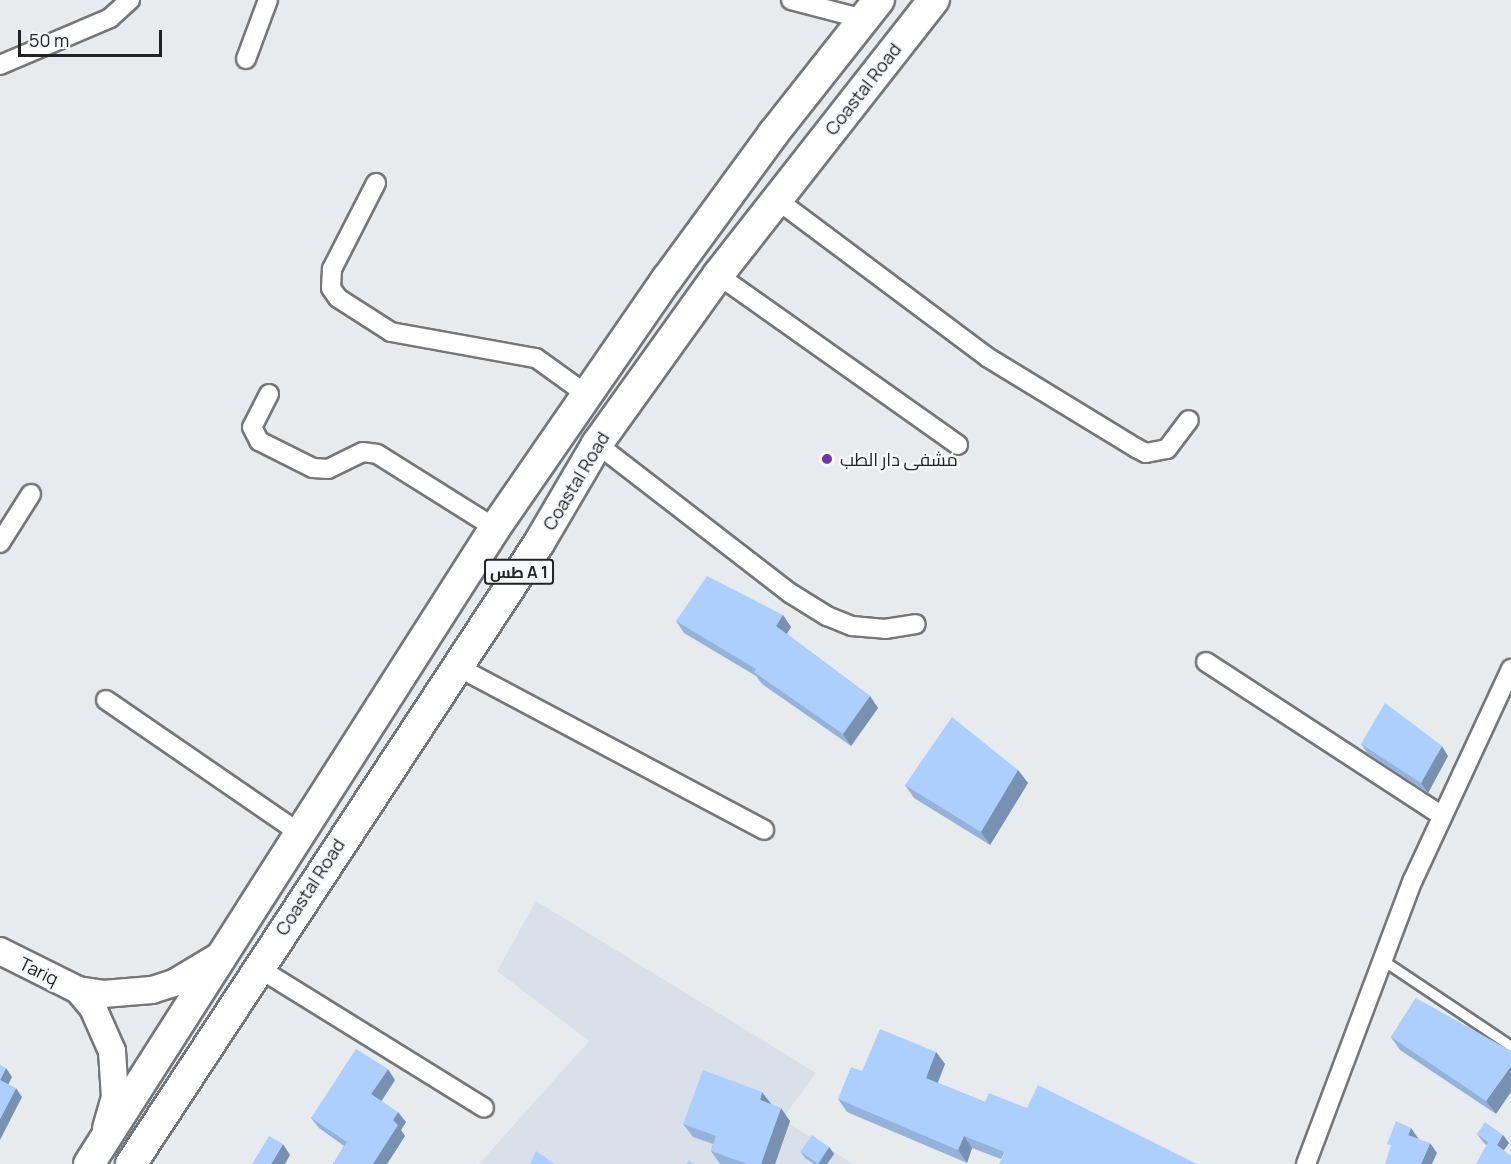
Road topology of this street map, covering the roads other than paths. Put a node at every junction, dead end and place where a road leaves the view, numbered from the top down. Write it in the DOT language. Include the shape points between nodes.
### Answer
graph roads {
  1 [pos="130,0"];
  2 [pos="268,0"];
  3 [pos="791,0"];
  4 [pos="934,0"];
  5 [pos="872,10"];
  6 [pos="246,59"];
  7 [pos="0,65"];
  8 [pos="376,183"];
  9 [pos="776,199"];
  10 [pos="718,276"];
  11 [pos="268,393"];
  12 [pos="586,394"];
  13 [pos="1189,420"];
  14 [pos="597,444"];
  15 [pos="958,446"];
  16 [pos="31,494"];
  17 [pos="495,528"];
  18 [pos="0,543"];
  19 [pos="916,624"];
  20 [pos="1206,662"];
  21 [pos="456,666"];
  22 [pos="1511,669"];
  23 [pos="106,700"];
  24 [pos="1441,815"];
  25 [pos="764,830"];
  26 [pos="301,834"];
  27 [pos="0,951"];
  28 [pos="224,953"];
  29 [pos="1381,959"];
  30 [pos="257,967"];
  31 [pos="78,990"];
  32 [pos="1511,1046"];
  33 [pos="484,1108"];
  34 [pos="95,1154"];
  35 [pos="1312,1162"];
  36 [pos="131,1164"];
  1 -- 7 [label="street" via="110,18"];
  2 -- 6 [label="street"];
  3 -- 5 [label="street"];
  4 -- 9 [label="highway, Coastal Road / طس A 1"];
  5 -- 12 [label="highway, Coastal Road / طس A 1" via="766,144"];
  8 -- 12 [label="street" via="332,269 331,288 338,298 391,332 536,358"];
  9 -- 10 [label="highway, Coastal Road / طس A 1"];
  9 -- 13 [label="street" via="987,357 1136,448 1146,453 1167,449"];
  10 -- 14 [label="highway, Coastal Road / طس A 1"];
  10 -- 15 [label="street"];
  11 -- 17 [label="street" via="252,427 259,441 313,468 328,469 363,452 377,454"];
  12 -- 17 [label="highway, Coastal Road / طس A 1"];
  14 -- 19 [label="street" via="790,593 827,616 852,626 885,629"];
  14 -- 21 [label="highway, Coastal Road / طس A 1" via="539,543"];
  16 -- 18 [label="street"];
  17 -- 26 [label="highway, Coastal Road / طس A 1"];
  20 -- 24 [label="street"];
  21 -- 25 [label="street"];
  21 -- 30 [label="highway, Coastal Road / طس A 1"];
  22 -- 24 [label="street"];
  23 -- 26 [label="street"];
  24 -- 29 [label="street"];
  26 -- 28 [label="highway, Coastal Road / طس A 1"];
  27 -- 31 [label="main road, Tariq"];
  28 -- 31 [label="main road" via="176,982 152,990 119,994"];
  28 -- 34 [label="highway, Coastal Road / طس A 1"];
  29 -- 32 [label="lane"];
  29 -- 35 [label="street"];
  30 -- 33 [label="street"];
  30 -- 36 [label="highway, Coastal Road / طس A 1"];
  31 -- 34 [label="main road" via="93,1008 112,1051 115,1097"];
}
